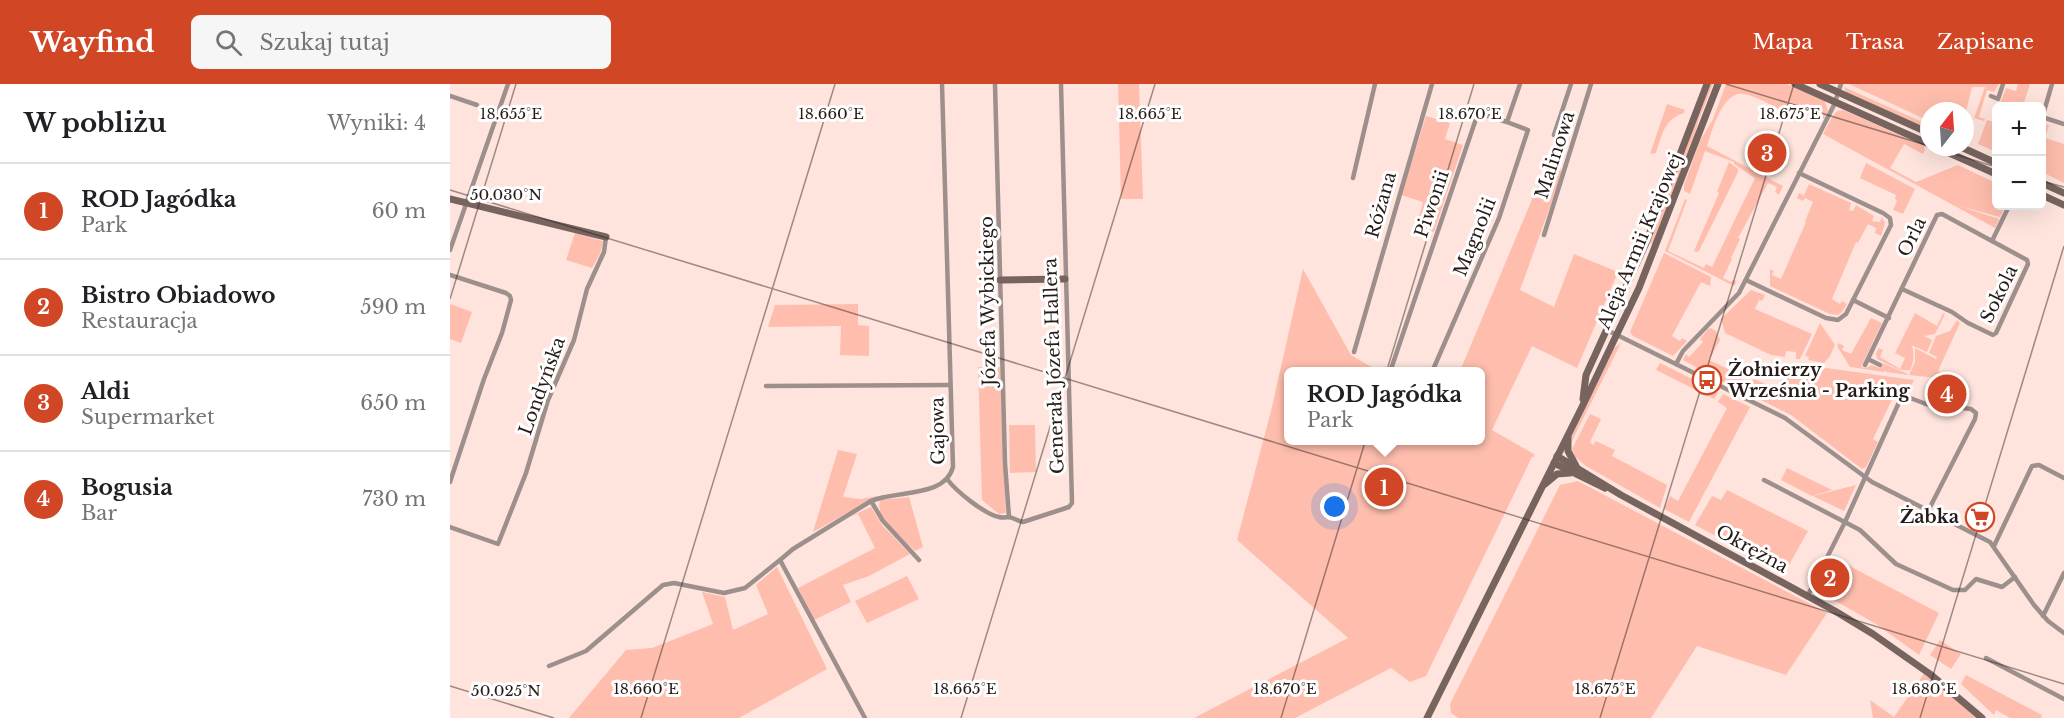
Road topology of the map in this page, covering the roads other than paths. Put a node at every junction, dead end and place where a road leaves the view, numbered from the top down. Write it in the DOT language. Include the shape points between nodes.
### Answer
graph roads {
  1 [pos="508,84"];
  2 [pos="942,84"];
  3 [pos="995,84"];
  4 [pos="1060,84"];
  5 [pos="1375,84"];
  6 [pos="1432,84"];
  7 [pos="1520,84"];
  8 [pos="1570,84"];
  9 [pos="1592,84"];
  10 [pos="1707,84"];
  11 [pos="1795,84"];
  12 [pos="1820,84"];
  13 [pos="1841,84"];
  14 [pos="2003,84"];
  15 [pos="2052,84"];
  16 [pos="1719,87"];
  17 [pos="1839,93"];
  18 [pos="450,96"];
  19 [pos="1991,96"];
  20 [pos="1835,102"];
  21 [pos="2046,104"];
  22 [pos="477,105"];
  23 [pos="2046,118"];
  24 [pos="1507,122"];
  25 [pos="2064,124"];
  26 [pos="1920,129"];
  27 [pos="1554,135"];
  28 [pos="1920,140"];
  29 [pos="1974,153"];
  30 [pos="1956,156"];
  31 [pos="1992,161"];
  32 [pos="1992,172"];
  33 [pos="1799,173"];
  34 [pos="1353,178"];
  35 [pos="2046,185"];
  36 [pos="2064,194"];
  37 [pos="2046,197"];
  38 [pos="450,199"];
  39 [pos="467,205"];
  40 [pos="2064,205"];
  41 [pos="2007,210"];
  42 [pos="1544,235"];
  43 [pos="606,237"];
  44 [pos="1992,241"];
  45 [pos="451,246"];
  46 [pos="2028,264"];
  47 [pos="450,275"];
  48 [pos="1065,279"];
  49 [pos="1000,280"];
  50 [pos="1746,280"];
  51 [pos="1902,289"];
  52 [pos="1852,300"];
  53 [pos="1889,318"];
  54 [pos="1607,330"];
  55 [pos="1617,334"];
  56 [pos="1354,352"];
  57 [pos="1868,359"];
  58 [pos="1676,364"];
  59 [pos="1865,365"];
  60 [pos="1880,365"];
  61 [pos="1392,367"];
  62 [pos="1434,367"];
  63 [pos="950,385"];
  64 [pos="766,386"];
  65 [pos="1582,406"];
  66 [pos="1569,432"];
  67 [pos="1555,460"];
  68 [pos="1576,472"];
  69 [pos="1866,477"];
  70 [pos="2064,478"];
  71 [pos="947,479"];
  72 [pos="1764,480"];
  73 [pos="450,482"];
  74 [pos="1538,493"];
  75 [pos="871,501"];
  76 [pos="1928,511"];
  77 [pos="1009,517"];
  78 [pos="1845,522"];
  79 [pos="450,527"];
  80 [pos="1994,546"];
  81 [pos="780,560"];
  82 [pos="919,560"];
  83 [pos="2064,573"];
  84 [pos="2015,577"];
  85 [pos="1807,597"];
  86 [pos="2043,616"];
  87 [pos="2064,633"];
  88 [pos="1986,658"];
  89 [pos="549,666"];
  90 [pos="2064,699"];
  91 [pos="865,718"];
  92 [pos="1427,718"];
  93 [pos="1982,718"];
  1 -- 39 [label="street"];
  2 -- 63 [label="street, Gajowa"];
  3 -- 49 [label="street, Józefa Wybickiego"];
  4 -- 48 [label="street, Generała Józefa Hallera"];
  5 -- 34 [label="street"];
  6 -- 56 [label="street, Różana"];
  7 -- 24 [label="street"];
  8 -- 27 [label="street"];
  9 -- 42 [label="street, Malinowa"];
  10 -- 54 [label="street, Aleja Armii Krajowej" via="1651,232"];
  11 -- 20 [label="street"];
  12 -- 17 [label="street"];
  13 -- 17 [label="street"];
  14 -- 19 [label="street" via="1998,99"];
  15 -- 21 [label="street"];
  16 -- 55 [label="street, Aleja Armii Krajowej" via="1656,248"];
  17 -- 20 [label="street"];
  17 -- 26 [label="street"];
  18 -- 22 [label="street"];
  20 -- 28 [label="street"];
  20 -- 33 [label="street"];
  23 -- 25 [label="street"];
  24 -- 61 [label="street, Piwonii" via="1478,112"];
  24 -- 62 [label="street, Magnolii" via="1528,130 1499,218"];
  29 -- 31 [label="street"];
  30 -- 32 [label="street"];
  33 -- 50 [label="street"];
  33 -- 52 [label="street" via="1890,218 1891,225"];
  35 -- 36 [label="street"];
  37 -- 40 [label="street"];
  38 -- 39 [label="street"];
  39 -- 43 [label="street"];
  39 -- 45 [label="street"];
  41 -- 44 [label="street"];
  43 -- 79 [label="street, Londyńska" via="604,252 586,290 574,340 548,400 526,473 498,544"];
  44 -- 46 [label="street, Orla"];
  44 -- 51 [label="street, Orla" via="1942,214 1937,215"];
  46 -- 51 [label="street, Sokola" via="1993,335"];
  47 -- 73 [label="street" via="506,293 511,300"];
  48 -- 49 [label="street"];
  48 -- 77 [label="street, Generała Józefa Hallera" via="1072,503 1070,507 1023,522"];
  49 -- 77 [label="street, Józefa Wybickiego"];
  50 -- 52 [label="street" via="1834,321 1846,314"];
  50 -- 58 [label="street" via="1734,300 1683,351"];
  51 -- 53 [label="street, Orla"];
  52 -- 53 [label="street"];
  53 -- 57 [label="street, Orla"];
  54 -- 55 [label="street"];
  54 -- 65 [label="street, Aleja Armii Krajowej" via="1586,375"];
  55 -- 58 [label="street"];
  55 -- 65 [label="street, Aleja Armii Krajowej"];
  57 -- 59 [label="street, Orla"];
  57 -- 60 [label="street"];
  58 -- 69 [label="street" via="1785,418"];
  63 -- 64 [label="street"];
  63 -- 71 [label="street, Gajowa" via="953,467"];
  65 -- 66 [label="street, Aleja Armii Krajowej"];
  66 -- 67 [label="street, Aleja Armii Krajowej"];
  66 -- 68 [label="street" via="1568,451"];
  67 -- 68 [label="street, Okrężna"];
  67 -- 74 [label="street, Aleja Armii Krajowej"];
  68 -- 74 [label="street" via="1557,474"];
  68 -- 85 [label="street, Okrężna"];
  69 -- 76 [label="street"];
  69 -- 76 [label="street" via="1903,396 1926,404 1971,409 1976,413 1975,419"];
  69 -- 78 [label="street"];
  70 -- 80 [label="street" via="2038,465 2032,466"];
  71 -- 75 [label="street, Gajowa" via="934,488"];
  71 -- 77 [label="street, Generała Józefa Hallera" via="959,493 981,507 998,517"];
  72 -- 78 [label="street"];
  74 -- 92 [label="street, Aleja Armii Krajowej"];
  75 -- 81 [label="street, Gajowa"];
  75 -- 82 [label="street" via="883,521"];
  76 -- 80 [label="street"];
  78 -- 84 [label="street" via="1868,536 1896,564 1953,590 1965,590 1976,579 2002,587"];
  78 -- 85 [label="street"];
  80 -- 84 [label="street"];
  81 -- 89 [label="street, Gajowa" via="745,588 724,593 674,583 663,585 586,651"];
  81 -- 91 [label="street"];
  83 -- 86 [label="street"];
  84 -- 86 [label="street"];
  85 -- 93 [label="street, Okrężna" via="1873,634 1926,671"];
  86 -- 87 [label="street"];
  88 -- 90 [label="street"];
}
